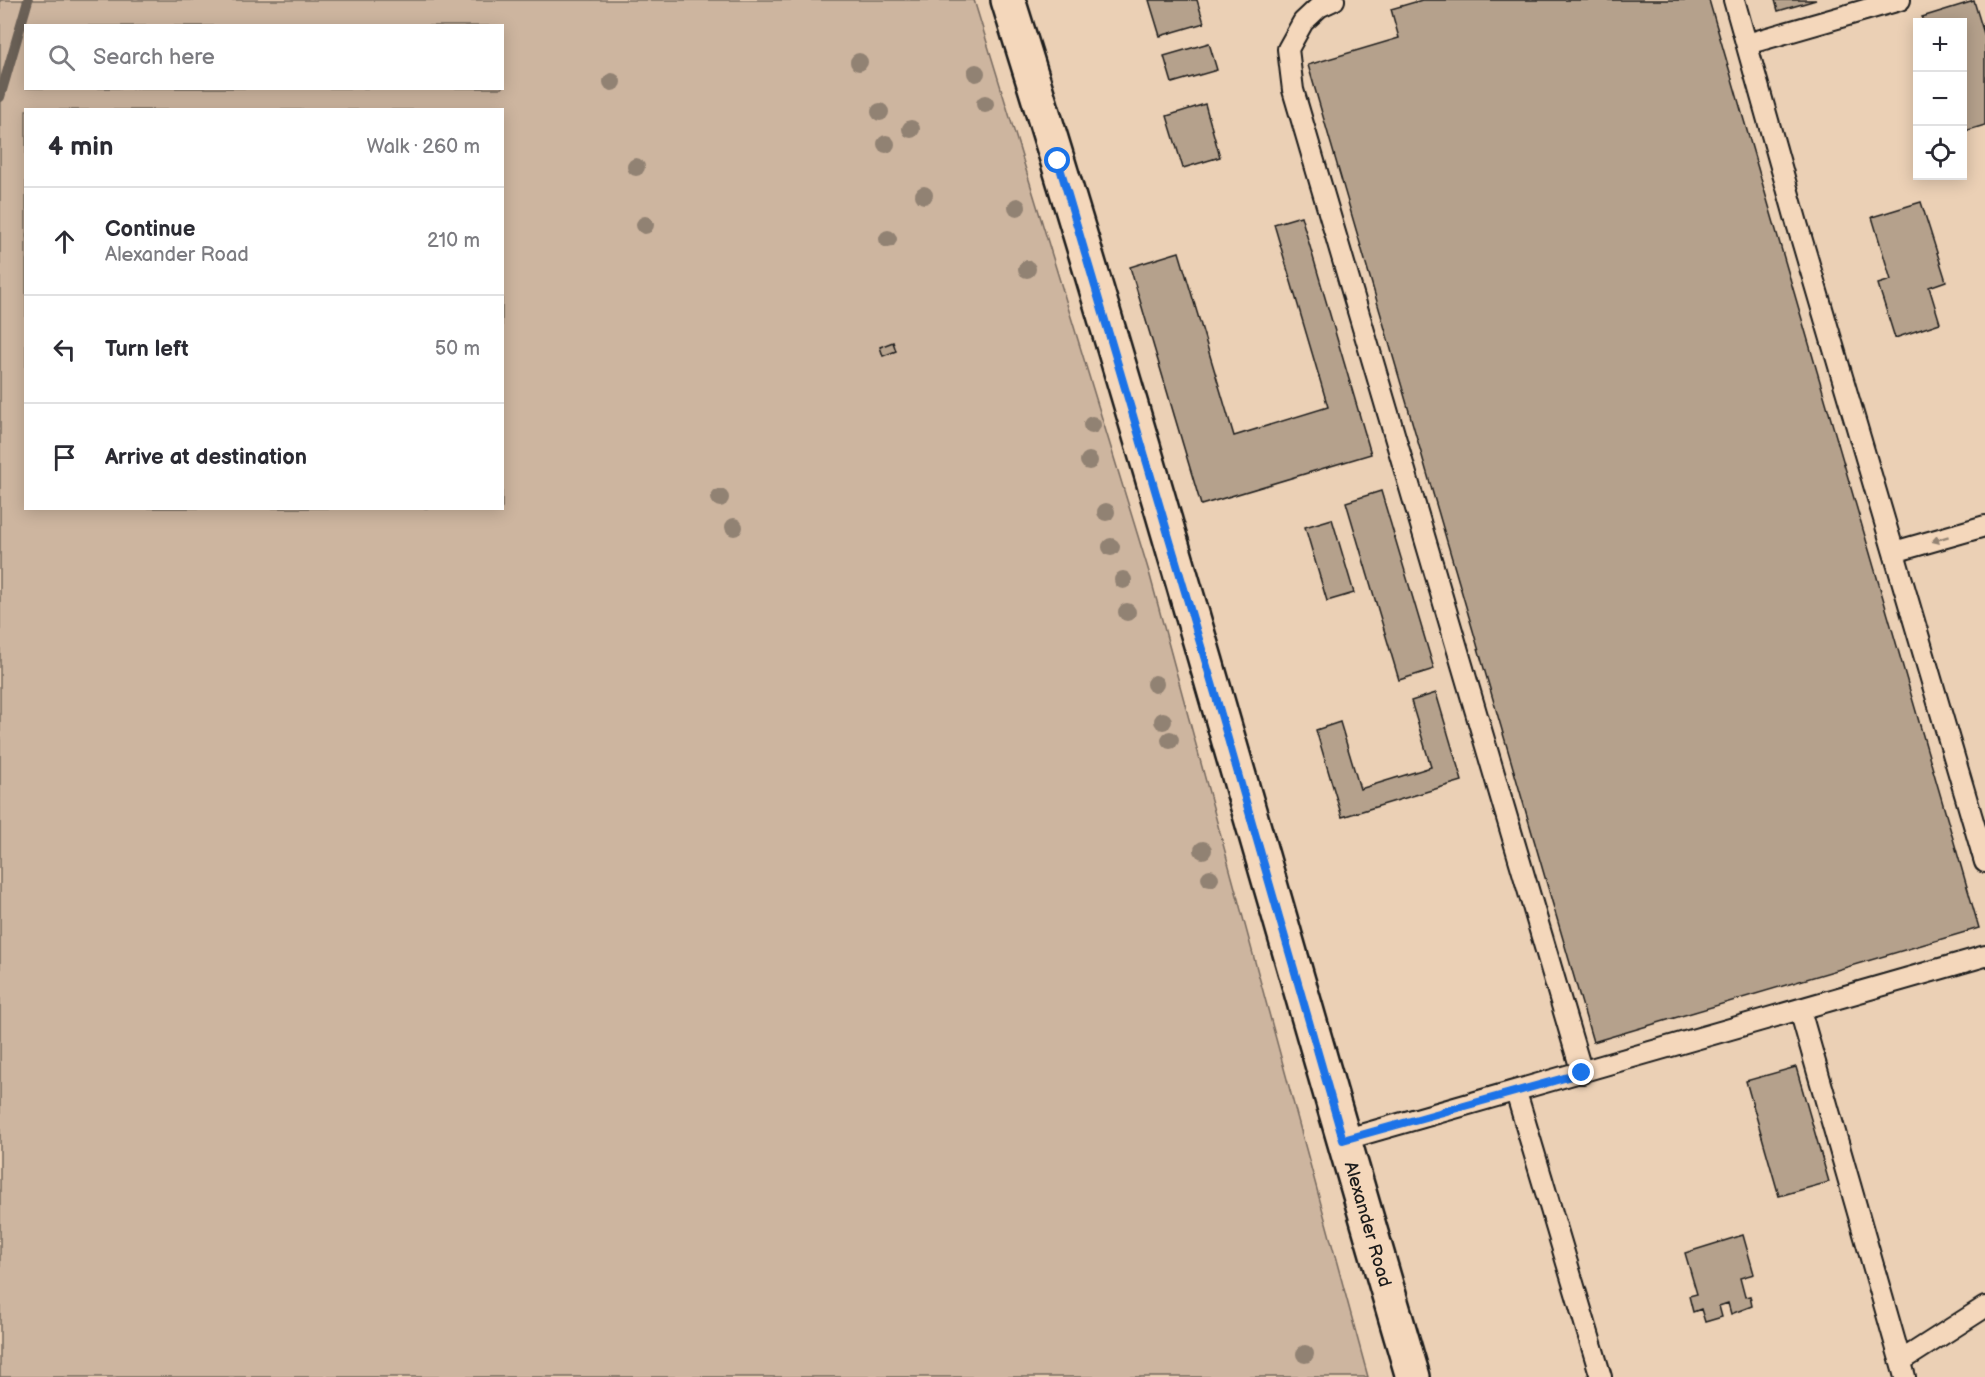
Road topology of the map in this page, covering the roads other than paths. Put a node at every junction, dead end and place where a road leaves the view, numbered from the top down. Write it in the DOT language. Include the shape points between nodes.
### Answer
graph roads {
  1 [pos="1008,0"];
  2 [pos="1334,0"];
  3 [pos="1734,0"];
  4 [pos="1900,0"];
  5 [pos="1747,44"];
  6 [pos="1985,526"];
  7 [pos="1894,552"];
  8 [pos="1985,862"];
  9 [pos="1985,956"];
  10 [pos="1800,1010"];
  11 [pos="1582,1073"];
  12 [pos="1516,1092"];
  13 [pos="1343,1140"];
  14 [pos="1985,1307"];
  15 [pos="1903,1369"];
  16 [pos="1413,1377"];
  17 [pos="1601,1377"];
  1 -- 13 [label="street, Alexander Road" via="1213,685"];
  2 -- 11 [label="lane" via="1303,22 1288,49 1293,90"];
  3 -- 5 [label="lane"];
  4 -- 5 [label="lane"];
  5 -- 7 [label="lane"];
  6 -- 7 [label="lane, one-way"];
  7 -- 8 [label="lane"];
  9 -- 10 [label="lane"];
  10 -- 11 [label="lane"];
  10 -- 15 [label="lane"];
  11 -- 12 [label="lane"];
  12 -- 13 [label="lane"];
  12 -- 17 [label="lane"];
  13 -- 16 [label="street, Alexander Road"];
  14 -- 15 [label="lane"];
}
